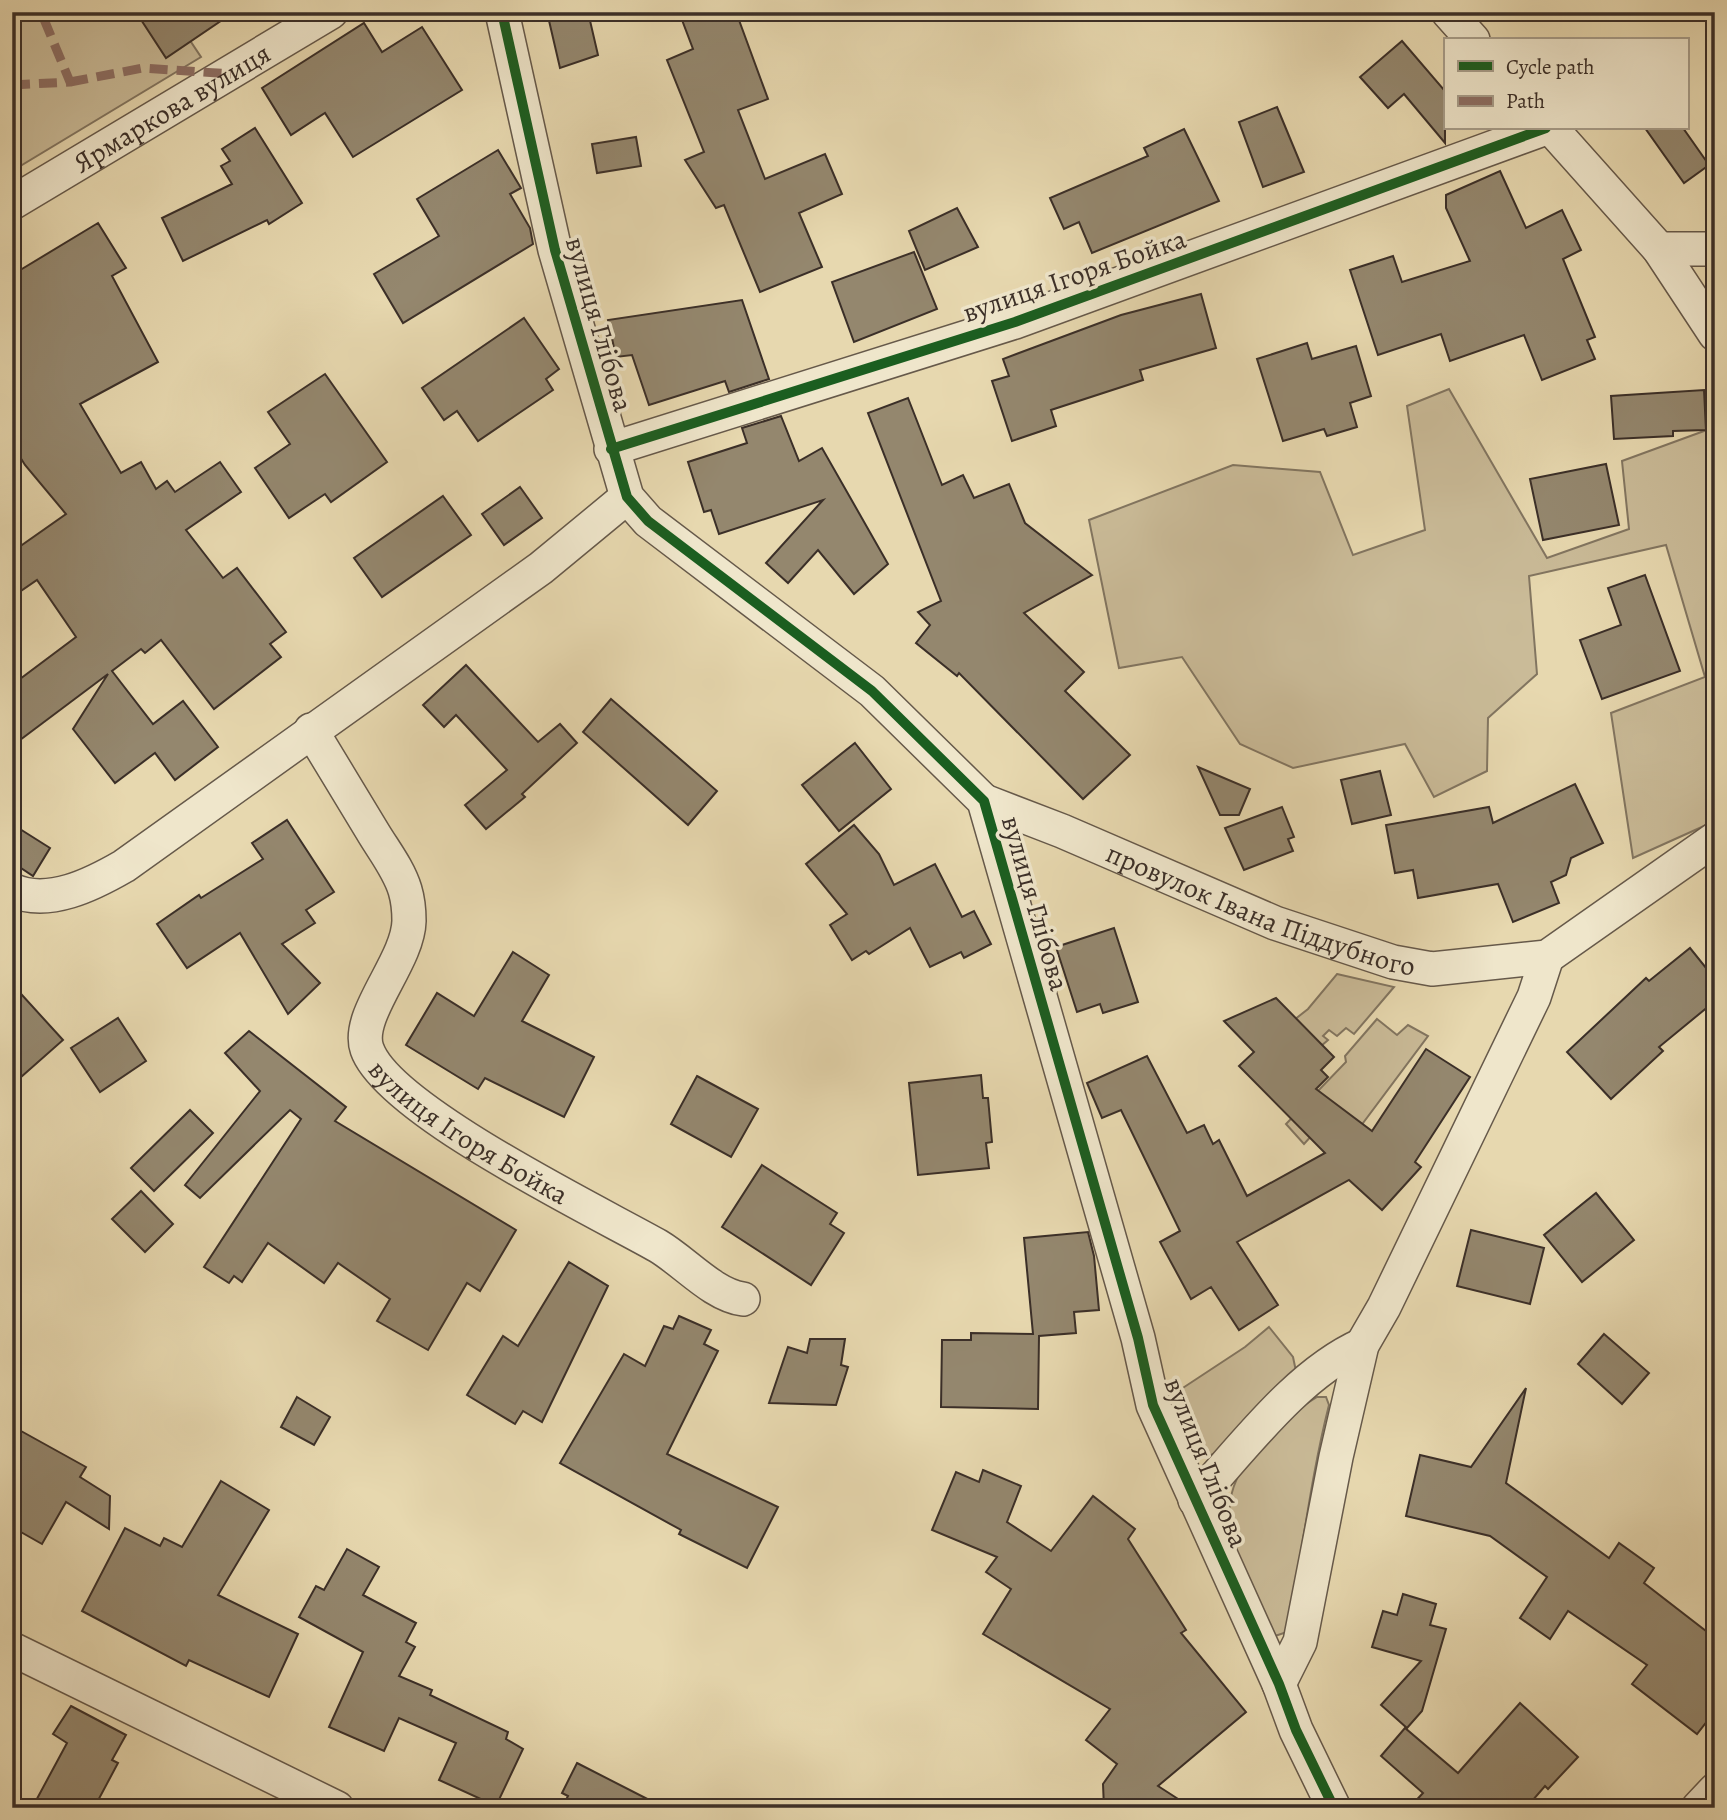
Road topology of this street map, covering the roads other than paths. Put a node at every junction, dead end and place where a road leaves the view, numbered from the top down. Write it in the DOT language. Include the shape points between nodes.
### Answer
graph roads {
  1 [pos="331,12"];
  2 [pos="502,12"];
  3 [pos="1448,12"];
  4 [pos="1471,38"];
  5 [pos="1543,130"];
  6 [pos="1551,130"];
  7 [pos="12,203"];
  8 [pos="1659,249"];
  9 [pos="1715,249"];
  10 [pos="1715,334"];
  11 [pos="611,449"];
  12 [pos="627,497"];
  13 [pos="311,730"];
  14 [pos="984,801"];
  15 [pos="1715,839"];
  16 [pos="12,890"];
  17 [pos="1547,957"];
  18 [pos="743,1299"];
  19 [pos="1362,1345"];
  20 [pos="1195,1500"];
  21 [pos="12,1649"];
  22 [pos="1279,1684"];
  23 [pos="1715,1790"];
  24 [pos="337,1808"];
  25 [pos="1335,1808"];
  26 [pos="1698,1808"];
  1 -- 7 [label="street, Ярмаркова вулиця"];
  2 -- 11 [label="street, вулиця Глібова" via="555,250"];
  3 -- 4 [label="street"];
  5 -- 11 [label="street, вулиця Ігоря Бойка" via="1015,322"];
  6 -- 8 [label="street"];
  8 -- 9 [label="street"];
  8 -- 10 [label="street"];
  11 -- 12 [label="street, вулиця Глібова"];
  12 -- 13 [label="street" via="541,568"];
  12 -- 14 [label="street, вулиця Глібова" via="648,521 872,691"];
  13 -- 16 [label="street" via="152,848 106,876 56,894"];
  13 -- 18 [label="street, вулиця Ігоря Бойка" via="400,876 408,904 405,945 365,1034 366,1048 377,1067 497,1157 658,1247 725,1293"];
  14 -- 17 [label="street, провулок Івана Піддубного" via="1275,923 1393,962 1432,969"];
  14 -- 20 [label="street, вулиця Глібова" via="1138,1338 1153,1405"];
  15 -- 17 [label="street, провулок Івана Піддубного"];
  17 -- 19 [label="street" via="1527,1012"];
  19 -- 20 [label="street" via="1312,1377"];
  19 -- 22 [label="street" via="1300,1642"];
  20 -- 22 [label="street, вулиця Глібова"];
  21 -- 24 [label="street"];
  22 -- 25 [label="street, вулиця Глібова"];
  23 -- 26 [label="street"];
}
